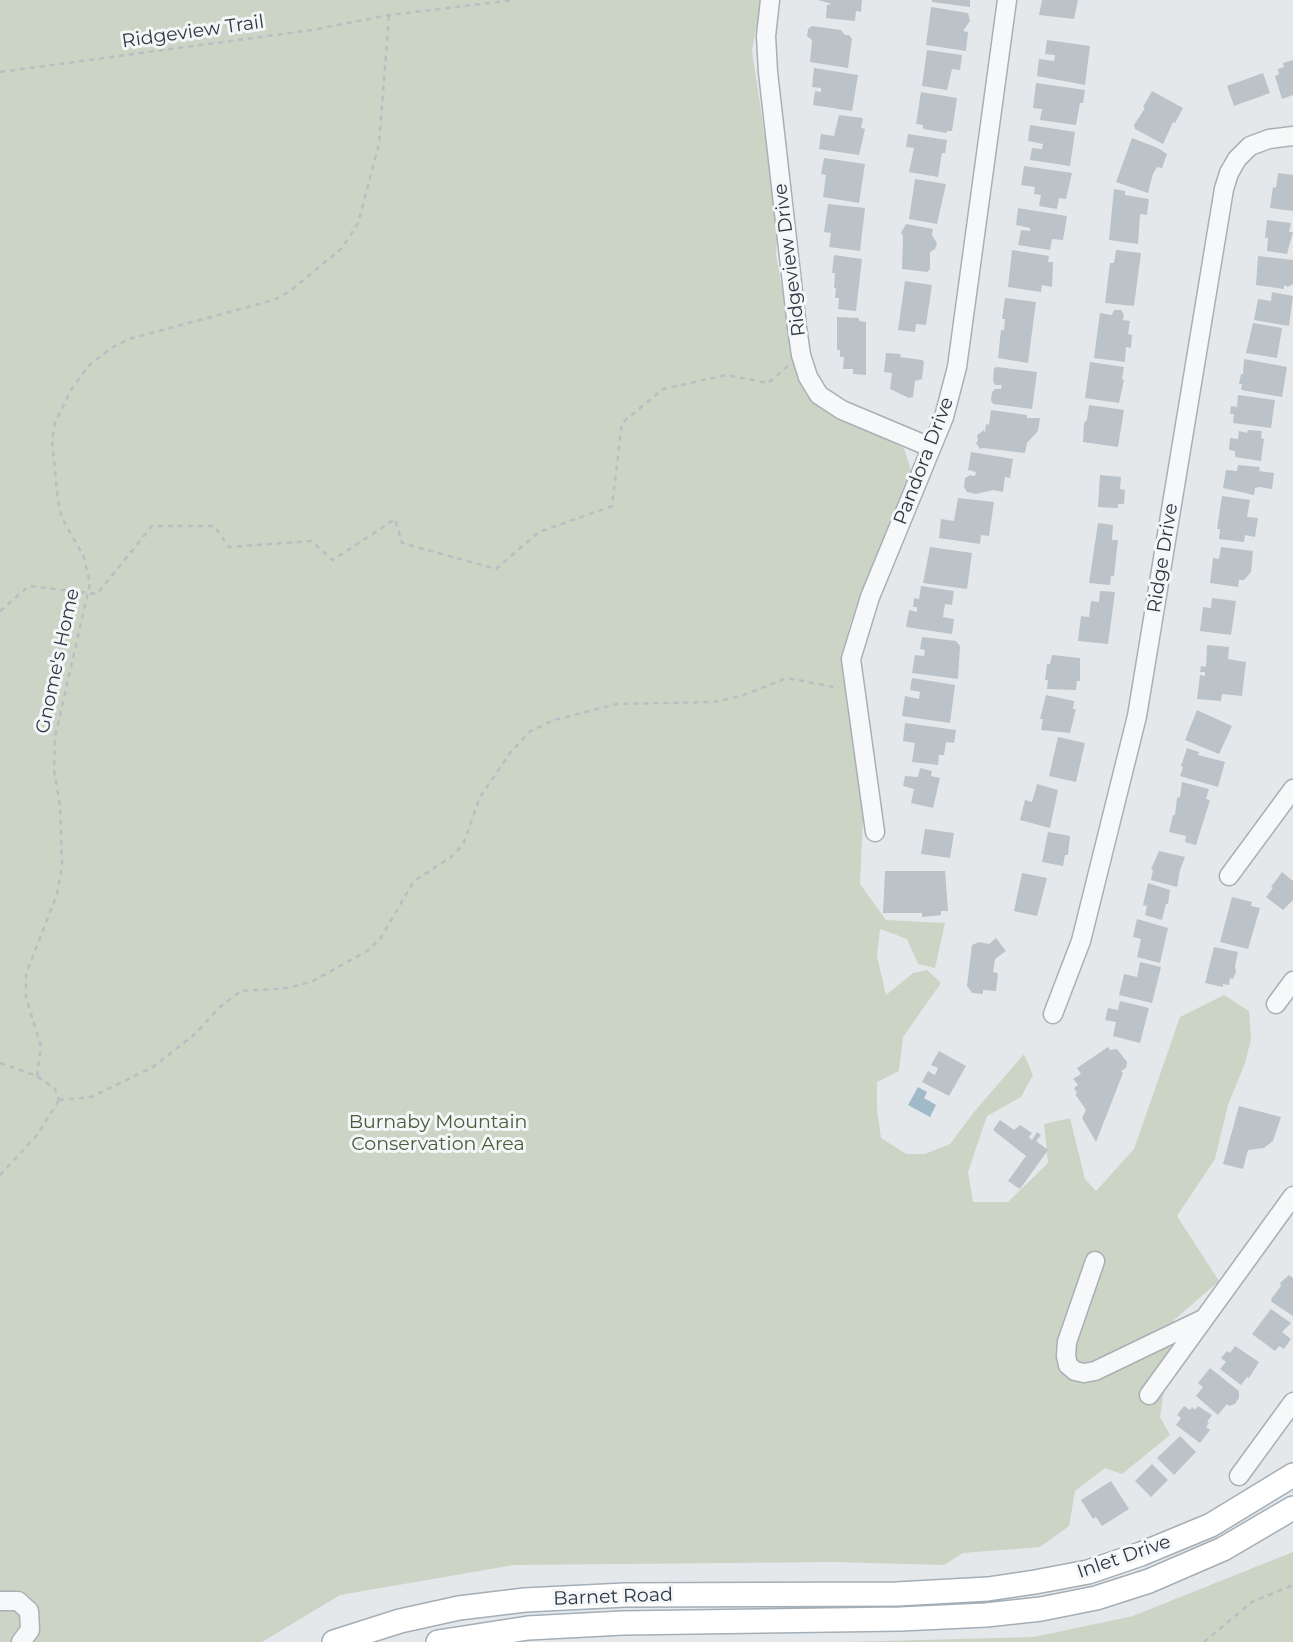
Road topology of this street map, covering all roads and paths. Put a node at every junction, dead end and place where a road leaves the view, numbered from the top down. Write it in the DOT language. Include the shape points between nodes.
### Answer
graph roads {
  1 [pos="515,0"];
  2 [pos="770,0"];
  3 [pos="1007,0"];
  4 [pos="389,15"];
  5 [pos="0,72"];
  6 [pos="1293,136"];
  7 [pos="801,355"];
  8 [pos="930,447"];
  9 [pos="88,593"];
  10 [pos="0,611"];
  11 [pos="856,692"];
  12 [pos="1293,789"];
  13 [pos="875,832"];
  14 [pos="1229,876"];
  15 [pos="1293,981"];
  16 [pos="1276,1003"];
  17 [pos="1053,1014"];
  18 [pos="0,1063"];
  19 [pos="37,1076"];
  20 [pos="59,1100"];
  21 [pos="0,1175"];
  22 [pos="1293,1196"];
  23 [pos="1095,1261"];
  24 [pos="1203,1319"];
  25 [pos="1149,1395"];
  26 [pos="1293,1402"];
  27 [pos="1293,1475"];
  28 [pos="1239,1476"];
  29 [pos="1293,1508"];
  30 [pos="1293,1585"];
  31 [pos="897,1594"];
  32 [pos="0,1601"];
  33 [pos="900,1619"];
  34 [pos="26,1640"];
  35 [pos="334,1642"];
  36 [pos="438,1642"];
  37 [pos="1204,1642"];
  1 -- 4 [label="path, Ridgeview Trail"];
  2 -- 7 [label="street, Ridgeview Drive" via="765,36 768,72"];
  3 -- 8 [label="street, Pandora Drive" via="957,367"];
  4 -- 5 [label="path, Ridgeview Trail" via="312,30"];
  4 -- 9 [label="path, Gnome's Home" via="379,144 358,223 342,248 274,300 113,347 88,366 71,390 52,440 62,518 84,557"];
  6 -- 17 [label="street, Ridge Drive" via="1250,146 1237,159 1224,189 1137,716 1081,941"];
  7 -- 8 [label="street, Ridgeview Drive" via="819,395 842,410"];
  7 -- 9 [label="path" via="768,383 726,375 663,389 622,423 612,506 539,532 496,569 402,543 395,519 333,560 311,541 229,547 214,526 152,526 97,594"];
  8 -- 11 [label="street, Pandora Drive" via="870,597 851,659"];
  9 -- 10 [label="path" via="29,586"];
  9 -- 19 [label="path, Gnome's Home" via="55,737 62,866 57,894 26,974 26,998 41,1046"];
  11 -- 13 [label="street, Pandora Drive"];
  11 -- 20 [label="path" via="788,678 714,702 617,704 554,720 529,732 480,797 464,842 454,855 414,881 380,939 367,951 313,981 289,988 241,991 153,1066 91,1097"];
  12 -- 14 [label="street"];
  15 -- 16 [label="street"];
  18 -- 19 [label="path"];
  19 -- 20 [label="path" via="55,1089"];
  20 -- 21 [label="path" via="37,1135"];
  22 -- 24 [label="street"];
  23 -- 24 [label="street" via="1067,1342 1068,1365 1075,1371 1095,1371"];
  24 -- 25 [label="street"];
  26 -- 28 [label="street"];
  27 -- 31 [label="main road, Inlet Drive" via="1211,1525 1088,1572 988,1589"];
  29 -- 33 [label="main road, Inlet Drive" via="1223,1549 1097,1598 986,1615"];
  30 -- 37 [label="path" via="1252,1602"];
  31 -- 35 [label="main road, Barnet Road" via="525,1600 458,1608"];
  32 -- 34 [label="street" via="18,1601 29,1611"];
  33 -- 36 [label="main road, Barnet Road" via="528,1628"];
}
